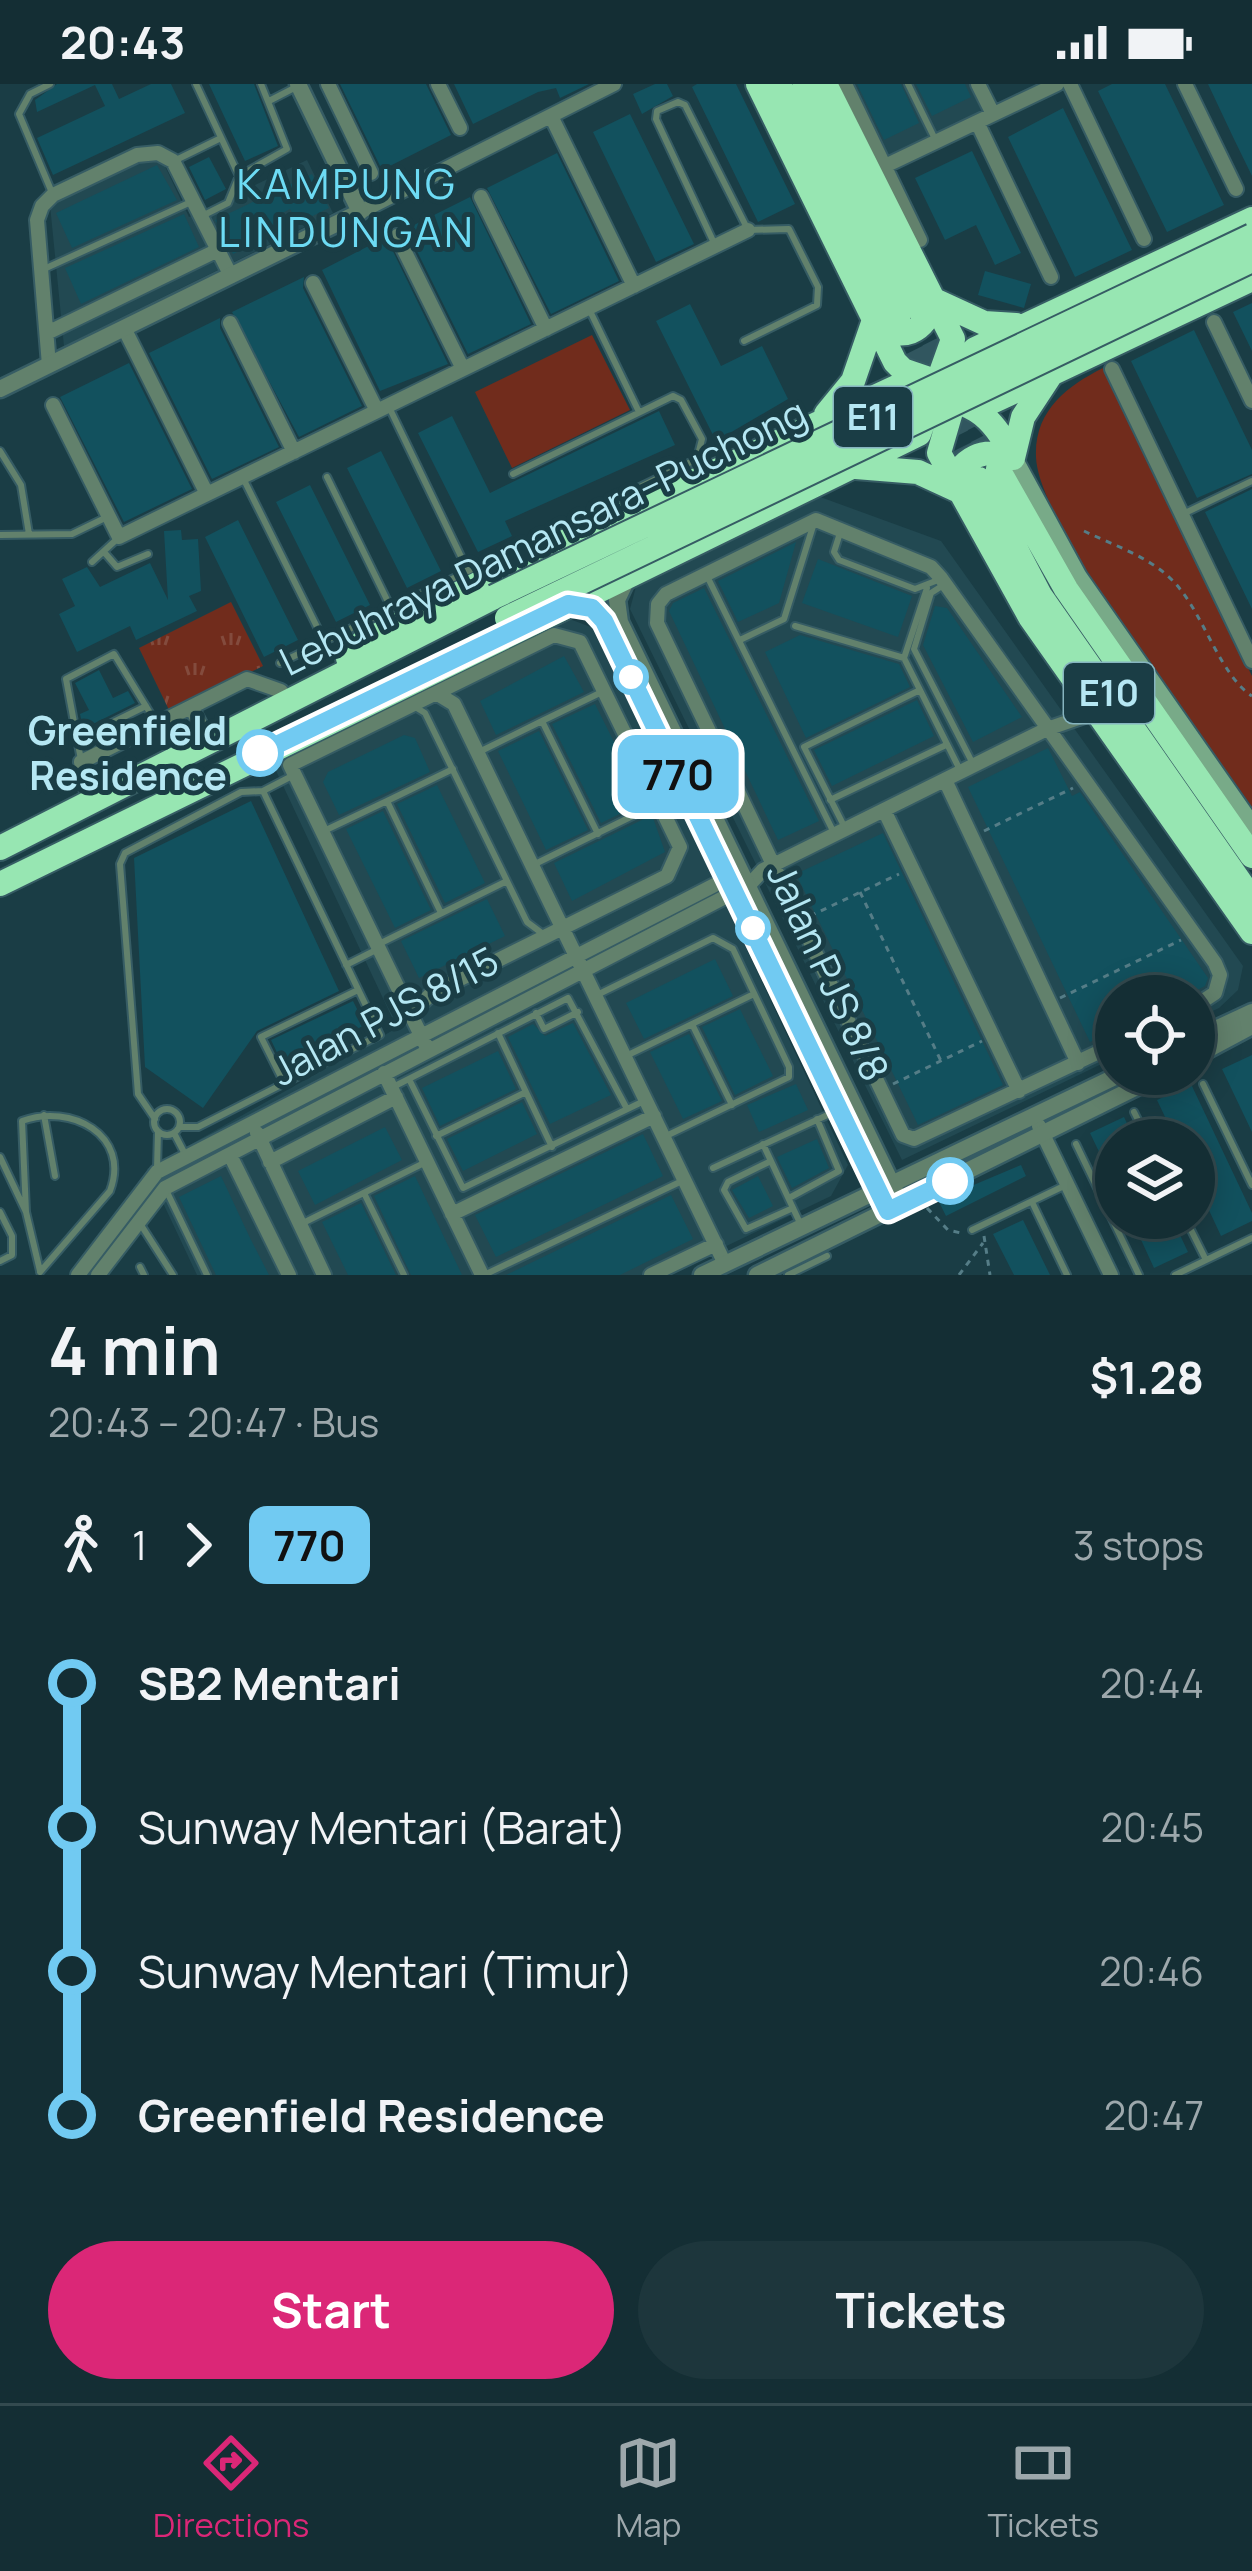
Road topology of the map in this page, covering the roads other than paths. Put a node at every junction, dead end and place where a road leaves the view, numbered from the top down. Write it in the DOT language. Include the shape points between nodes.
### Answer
graph roads {
  1 [pos="50,84"];
  2 [pos="196,84"];
  3 [pos="261,84"];
  4 [pos="328,84"];
  5 [pos="438,84"];
  6 [pos="758,84"];
  7 [pos="778,84"];
  8 [pos="805,84"];
  9 [pos="825,84"];
  10 [pos="845,84"];
  11 [pos="908,84"];
  12 [pos="978,84"];
  13 [pos="1010,84"];
  14 [pos="1057,84"];
  15 [pos="1070,84"];
  16 [pos="1185,84"];
  17 [pos="298,85"];
  18 [pos="611,87"];
  19 [pos="269,100"];
  20 [pos="1019,102"];
  21 [pos="993,115"];
  22 [pos="551,118"];
  23 [pos="977,122"];
  24 [pos="460,128"];
  25 [pos="221,138"];
  26 [pos="936,142"];
  27 [pos="173,161"];
  28 [pos="885,166"];
  29 [pos="371,173"];
  30 [pos="239,176"];
  31 [pos="1236,189"];
  32 [pos="53,195"];
  33 [pos="481,197"];
  34 [pos="193,201"];
  35 [pos="360,212"];
  36 [pos="201,217"];
  37 [pos="1252,219"];
  38 [pos="748,230"];
  39 [pos="397,236"];
  40 [pos="1252,236"];
  41 [pos="1144,239"];
  42 [pos="920,240"];
  43 [pos="716,246"];
  44 [pos="218,250"];
  45 [pos="1252,260"];
  46 [pos="41,270"];
  47 [pos="231,276"];
  48 [pos="1051,277"];
  49 [pos="1252,279"];
  50 [pos="313,283"];
  51 [pos="634,286"];
  52 [pos="589,308"];
  53 [pos="905,312"];
  54 [pos="1214,322"];
  55 [pos="230,323"];
  56 [pos="1027,324"];
  57 [pos="124,328"];
  58 [pos="546,329"];
  59 [pos="47,333"];
  60 [pos="997,338"];
  61 [pos="744,341"];
  62 [pos="49,365"];
  63 [pos="463,369"];
  64 [pos="1112,369"];
  65 [pos="1051,374"];
  66 [pos="1023,388"];
  67 [pos="0,389"];
  68 [pos="946,393"];
  69 [pos="1252,401"];
  70 [pos="53,405"];
  71 [pos="852,407"];
  72 [pos="382,408"];
  73 [pos="639,412"];
  74 [pos="813,424"];
  75 [pos="0,451"];
  76 [pos="294,452"];
  77 [pos="864,462"];
  78 [pos="512,474"];
  79 [pos="987,474"];
  80 [pos="243,477"];
  81 [pos="327,477"];
  82 [pos="1252,481"];
  83 [pos="207,494"];
  84 [pos="1182,514"];
  85 [pos="108,516"];
  86 [pos="815,520"];
  87 [pos="841,530"];
  88 [pos="28,534"];
  89 [pos="0,535"];
  90 [pos="119,537"];
  91 [pos="104,552"];
  92 [pos="148,554"];
  93 [pos="92,562"];
  94 [pos="468,571"];
  95 [pos="631,573"];
  96 [pos="706,574"];
  97 [pos="943,581"];
  98 [pos="926,588"];
  99 [pos="568,604"];
  100 [pos="391,608"];
  101 [pos="500,608"];
  102 [pos="795,626"];
  103 [pos="416,636"];
  104 [pos="739,640"];
  105 [pos="323,641"];
  106 [pos="349,658"];
  107 [pos="904,658"];
  108 [pos="1252,660"];
  109 [pos="280,663"];
  110 [pos="475,674"];
  111 [pos="920,690"];
  112 [pos="281,691"];
  113 [pos="604,691"];
  114 [pos="436,693"];
  115 [pos="454,704"];
  116 [pos="146,706"];
  117 [pos="191,707"];
  118 [pos="418,709"];
  119 [pos="1096,712"];
  120 [pos="542,721"];
  121 [pos="157,724"];
  122 [pos="1047,729"];
  123 [pos="203,730"];
  124 [pos="77,740"];
  125 [pos="947,744"];
  126 [pos="478,753"];
  127 [pos="81,762"];
  128 [pos="452,769"];
  129 [pos="967,769"];
  130 [pos="295,775"];
  131 [pos="945,780"];
  132 [pos="86,789"];
  133 [pos="263,791"];
  134 [pos="136,800"];
  135 [pos="830,800"];
  136 [pos="387,801"];
  137 [pos="659,803"];
  138 [pos="884,810"];
  139 [pos="1252,826"];
  140 [pos="323,832"];
  141 [pos="840,832"];
  142 [pos="0,833"];
  143 [pos="598,834"];
  144 [pos="0,848"];
  145 [pos="68,849"];
  146 [pos="1252,856"];
  147 [pos="533,865"];
  148 [pos="0,867"];
  149 [pos="749,877"];
  150 [pos="507,881"];
  151 [pos="0,884"];
  152 [pos="1252,899"];
  153 [pos="441,914"];
  154 [pos="527,922"];
  155 [pos="558,930"];
  156 [pos="1252,932"];
  157 [pos="378,947"];
  158 [pos="517,951"];
  159 [pos="579,960"];
  160 [pos="346,964"];
  161 [pos="397,987"];
  162 [pos="358,990"];
  163 [pos="540,990"];
  164 [pos="1215,991"];
  165 [pos="432,993"];
  166 [pos="754,994"];
  167 [pos="596,996"];
  168 [pos="547,1006"];
  169 [pos="536,1012"];
  170 [pos="578,1012"];
  171 [pos="1252,1012"];
  172 [pos="411,1014"];
  173 [pos="692,1024"];
  174 [pos="1252,1026"];
  175 [pos="1215,1030"];
  176 [pos="498,1033"];
  177 [pos="424,1042"];
  178 [pos="1215,1046"];
  179 [pos="1095,1054"];
  180 [pos="625,1057"];
  181 [pos="1078,1063"];
  182 [pos="384,1073"];
  183 [pos="1056,1073"];
  184 [pos="409,1079"];
  185 [pos="284,1083"];
  186 [pos="1095,1086"];
  187 [pos="1018,1091"];
  188 [pos="526,1092"];
  189 [pos="393,1093"];
  190 [pos="1122,1095"];
  191 [pos="1208,1095"];
  192 [pos="1069,1099"];
  193 [pos="646,1100"];
  194 [pos="732,1105"];
  195 [pos="627,1109"];
  196 [pos="839,1109"];
  197 [pos="1134,1112"];
  198 [pos="44,1114"];
  199 [pos="654,1116"];
  200 [pos="1034,1116"];
  201 [pos="155,1119"];
  202 [pos="817,1119"];
  203 [pos="1138,1119"];
  204 [pos="252,1123"];
  205 [pos="176,1130"];
  206 [pos="158,1131"];
  207 [pos="436,1136"];
  208 [pos="1044,1136"];
  209 [pos="664,1137"];
  210 [pos="259,1139"];
  211 [pos="763,1144"];
  212 [pos="1076,1144"];
  213 [pos="552,1147"];
  214 [pos="230,1155"];
  215 [pos="0,1157"];
  216 [pos="186,1157"];
  217 [pos="427,1161"];
  218 [pos="771,1161"];
  219 [pos="270,1162"];
  220 [pos="713,1168"];
  221 [pos="158,1172"];
  222 [pos="55,1176"];
  223 [pos="685,1180"];
  224 [pos="1067,1184"];
  225 [pos="1252,1185"];
  226 [pos="885,1187"];
  227 [pos="165,1188"];
  228 [pos="364,1193"];
  229 [pos="789,1198"];
  230 [pos="1032,1201"];
  231 [pos="793,1208"];
  232 [pos="895,1208"];
  233 [pos="0,1212"];
  234 [pos="26,1212"];
  235 [pos="452,1214"];
  236 [pos="138,1223"];
  237 [pos="300,1225"];
  238 [pos="802,1226"];
  239 [pos="976,1228"];
  240 [pos="1252,1238"];
  241 [pos="1196,1239"];
  242 [pos="716,1244"];
  243 [pos="827,1256"];
  244 [pos="1206,1260"];
  245 [pos="0,1261"];
  246 [pos="725,1264"];
  247 [pos="40,1274"];
  248 [pos="78,1275"];
  249 [pos="98,1275"];
  250 [pos="173,1275"];
  251 [pos="207,1275"];
  252 [pos="289,1275"];
  253 [pos="324,1275"];
  254 [pos="404,1275"];
  255 [pos="483,1275"];
  256 [pos="651,1275"];
  257 [pos="702,1275"];
  258 [pos="757,1275"];
  259 [pos="788,1275"];
  260 [pos="1067,1275"];
  261 [pos="1111,1275"];
  262 [pos="1139,1275"];
  263 [pos="1175,1275"];
  1 -- 32 [label="lane" via="30,94 19,114"];
  2 -- 25 [label="lane"];
  3 -- 19 [label="lane"];
  4 -- 29 [label="street"];
  5 -- 24 [label="street"];
  6 -- 53 [label="highway"];
  7 -- 53 [label="highway"];
  8 -- 53 [label="highway"];
  9 -- 53 [label="highway"];
  10 -- 28 [label="street"];
  11 -- 26 [label="lane"];
  12 -- 21 [label="street"];
  13 -- 20 [label="street"];
  14 -- 20 [label="street"];
  15 -- 41 [label="street"];
  16 -- 31 [label="street"];
  17 -- 19 [label="lane"];
  17 -- 35 [label="street"];
  18 -- 22 [label="street"];
  19 -- 30 [label="lane" via="287,148"];
  20 -- 21 [label="street"];
  21 -- 23 [label="street"];
  22 -- 35 [label="street"];
  22 -- 51 [label="street"];
  23 -- 26 [label="street"];
  23 -- 48 [label="street"];
  25 -- 27 [label="lane"];
  25 -- 30 [label="lane"];
  26 -- 28 [label="street"];
  27 -- 32 [label="street" via="158,152 136,155"];
  27 -- 34 [label="street"];
  28 -- 42 [label="street"];
  30 -- 36 [label="lane" via="228,203"];
  32 -- 46 [label="street" via="37,220"];
  33 -- 58 [label="street"];
  34 -- 36 [label="street"];
  34 -- 46 [label="lane"];
  35 -- 47 [label="street"];
  36 -- 44 [label="street"];
  37 -- 56 [label="highway"];
  38 -- 43 [label="street"];
  38 -- 43 [label="lane" via="685,105 657,111"];
  38 -- 61 [label="lane" via="789,229 820,297"];
  39 -- 63 [label="street"];
  40 -- 101 [label="highway, Lebuhraya Damansara–Puchong / E11, bridge"];
  43 -- 51 [label="street"];
  44 -- 47 [label="street"];
  44 -- 59 [label="street"];
  45 -- 101 [label="highway, Lebuhraya Damansara–Puchong / E11, bridge"];
  46 -- 59 [label="street"];
  47 -- 57 [label="street"];
  49 -- 65 [label="highway"];
  50 -- 72 [label="street"];
  51 -- 52 [label="street"];
  52 -- 58 [label="street"];
  52 -- 73 [label="lane"];
  53 -- 56 [label="highway"];
  53 -- 68 [label="highway" via="903,370"];
  53 -- 68 [label="highway" via="953,339"];
  53 -- 74 [label="highway"];
  54 -- 69 [label="street"];
  55 -- 76 [label="street"];
  56 -- 60 [label="highway"];
  57 -- 62 [label="street"];
  57 -- 83 [label="street"];
  58 -- 63 [label="street"];
  59 -- 62 [label="street"];
  60 -- 66 [label="highway" via="989,373"];
  60 -- 68 [label="highway" via="967,357"];
  62 -- 67 [label="street"];
  63 -- 72 [label="street"];
  64 -- 84 [label="street"];
  65 -- 66 [label="highway"];
  65 -- 79 [label="highway"];
  66 -- 68 [label="highway" via="994,401"];
  68 -- 71 [label="highway" via="896,386"];
  68 -- 77 [label="highway" via="919,434"];
  68 -- 79 [label="highway" via="997,424"];
  68 -- 79 [label="highway" via="939,453"];
  70 -- 85 [label="street"];
  71 -- 74 [label="highway"];
  71 -- 77 [label="highway" via="872,412 884,427 884,444"];
  72 -- 76 [label="street"];
  72 -- 94 [label="lane"];
  73 -- 78 [label="lane"];
  73 -- 94 [label="lane" via="673,396 682,400 701,453"];
  74 -- 106 [label="highway" via="519,563 362,643"];
  75 -- 88 [label="lane" via="21,484"];
  76 -- 80 [label="street"];
  77 -- 79 [label="highway"];
  77 -- 95 [label="highway"];
  79 -- 119 [label="highway" via="1030,617"];
  79 -- 139 [label="main road" via="1078,577"];
  79 -- 146 [label="highway, E10"];
  79 -- 152 [label="highway, E10" via="1040,595"];
  80 -- 83 [label="street"];
  80 -- 105 [label="lane"];
  81 -- 100 [label="lane"];
  82 -- 84 [label="lane"];
  83 -- 90 [label="street"];
  84 -- 108 [label="street"];
  85 -- 88 [label="lane" via="72,534"];
  85 -- 90 [label="street"];
  86 -- 87 [label="street"];
  86 -- 96 [label="street"];
  86 -- 104 [label="lane" via="784,619"];
  87 -- 97 [label="street" via="931,567"];
  87 -- 98 [label="lane" via="839,560"];
  88 -- 89 [label="lane"];
  90 -- 91 [label="lane"];
  91 -- 92 [label="lane" via="117,567"];
  91 -- 93 [label="lane"];
  94 -- 100 [label="lane"];
  95 -- 99 [label="highway"];
  95 -- 149 [label="street, Jalan PJS 8/8" via="617,600 620,622"];
  96 -- 104 [label="lane"];
  96 -- 149 [label="street" via="658,604 657,622"];
  97 -- 98 [label="lane"];
  97 -- 122 [label="street"];
  97 -- 129 [label="lane" via="931,593 914,650"];
  98 -- 107 [label="lane"];
  99 -- 145 [label="highway"];
  99 -- 149 [label="street, Jalan PJS 8/8" via="592,608 604,621"];
  100 -- 105 [label="lane"];
  101 -- 103 [label="highway, Lebuhraya Damansara–Puchong / E11"];
  101 -- 134 [label="highway, Lebuhraya Damansara–Puchong / E11"];
  102 -- 107 [label="lane"];
  103 -- 106 [label="highway"];
  103 -- 144 [label="highway, Lebuhraya Damansara–Puchong / E11"];
  104 -- 141 [label="lane"];
  105 -- 109 [label="lane"];
  106 -- 112 [label="highway"];
  107 -- 111 [label="lane"];
  110 -- 113 [label="street" via="554,635 580,642"];
  110 -- 114 [label="street"];
  110 -- 115 [label="street"];
  111 -- 125 [label="lane"];
  111 -- 135 [label="lane" via="804,747"];
  112 -- 117 [label="street" via="247,679"];
  112 -- 123 [label="highway"];
  113 -- 120 [label="lane"];
  113 -- 137 [label="street"];
  114 -- 115 [label="street"];
  114 -- 118 [label="street"];
  115 -- 126 [label="street"];
  116 -- 121 [label="lane"];
  116 -- 124 [label="lane"];
  116 -- 124 [label="lane" via="114,654 66,679"];
  117 -- 121 [label="street"];
  117 -- 123 [label="street"];
  118 -- 128 [label="lane"];
  118 -- 130 [label="street" via="290,765"];
  119 -- 122 [label="street, Jalan PJS 8/15"];
  119 -- 156 [label="highway"];
  120 -- 126 [label="lane"];
  120 -- 143 [label="lane"];
  121 -- 127 [label="street"];
  122 -- 129 [label="street, Jalan PJS 8/15"];
  122 -- 164 [label="street" via="1215,963"];
  123 -- 132 [label="highway"];
  124 -- 127 [label="lane"];
  125 -- 129 [label="lane"];
  125 -- 135 [label="lane"];
  126 -- 147 [label="street"];
  127 -- 132 [label="street"];
  128 -- 136 [label="lane"];
  128 -- 150 [label="lane"];
  129 -- 131 [label="street, Jalan PJS 8/15"];
  130 -- 133 [label="lane"];
  130 -- 140 [label="street"];
  131 -- 138 [label="street, Jalan PJS 8/15"];
  131 -- 181 [label="street"];
  132 -- 142 [label="highway"];
  133 -- 160 [label="lane"];
  133 -- 201 [label="lane" via="241,792 125,854 120,864 138,1094"];
  134 -- 145 [label="highway"];
  134 -- 148 [label="highway, Lebuhraya Damansara–Puchong / E11"];
  135 -- 141 [label="lane"];
  136 -- 140 [label="lane"];
  136 -- 153 [label="lane"];
  137 -- 143 [label="lane"];
  137 -- 155 [label="street" via="680,847 667,876"];
  138 -- 141 [label="street, Jalan PJS 8/15"];
  138 -- 187 [label="street"];
  140 -- 157 [label="street"];
  141 -- 149 [label="street, Jalan PJS 8/15"];
  143 -- 147 [label="lane"];
  145 -- 151 [label="highway"];
  147 -- 155 [label="street"];
  149 -- 159 [label="street, Jalan PJS 8/15"];
  149 -- 187 [label="street" via="800,921 908,1139"];
  149 -- 196 [label="street, Jalan PJS 8/8"];
  149 -- 226 [label="street, Jalan PJS 8/8"];
  150 -- 153 [label="lane"];
  150 -- 154 [label="lane"];
  153 -- 157 [label="lane"];
  154 -- 155 [label="lane" via="538,934"];
  154 -- 158 [label="lane"];
  155 -- 158 [label="street"];
  155 -- 159 [label="street"];
  157 -- 160 [label="lane"];
  157 -- 161 [label="street"];
  158 -- 165 [label="street"];
  159 -- 163 [label="street, Jalan PJS 8/15"];
  159 -- 167 [label="street"];
  159 -- 177 [label="street, Jalan PJS 8/15"];
  160 -- 162 [label="lane"];
  161 -- 165 [label="street"];
  161 -- 172 [label="street"];
  162 -- 185 [label="lane" via="380,1035"];
  162 -- 185 [label="lane" via="261,1037"];
  163 -- 168 [label="lane"];
  163 -- 177 [label="street, Jalan PJS 8/15"];
  165 -- 172 [label="street"];
  166 -- 167 [label="lane" via="733,949 712,938"];
  166 -- 173 [label="lane"];
  166 -- 194 [label="lane" via="789,1077"];
  167 -- 180 [label="street"];
  168 -- 169 [label="lane"];
  168 -- 170 [label="lane" via="568,998"];
  169 -- 170 [label="lane" via="544,1029"];
  169 -- 176 [label="lane"];
  170 -- 195 [label="lane"];
  171 -- 175 [label="street"];
  172 -- 177 [label="street"];
  173 -- 180 [label="lane"];
  173 -- 194 [label="lane"];
  174 -- 178 [label="street"];
  176 -- 184 [label="lane"];
  176 -- 188 [label="lane"];
  177 -- 182 [label="street, Jalan PJS 8/15"];
  177 -- 204 [label="street, Jalan PJS 8/15"];
  179 -- 181 [label="street"];
  180 -- 193 [label="street"];
  181 -- 183 [label="street"];
  182 -- 189 [label="street"];
  182 -- 210 [label="street, Jalan PJS 8/15"];
  183 -- 187 [label="street"];
  183 -- 192 [label="street"];
  184 -- 189 [label="lane"];
  184 -- 207 [label="lane"];
  185 -- 205 [label="lane" via="198,1127"];
  186 -- 192 [label="street"];
  188 -- 207 [label="lane"];
  188 -- 213 [label="lane"];
  189 -- 217 [label="street"];
  189 -- 219 [label="street"];
  190 -- 208 [label="street"];
  191 -- 225 [label="lane"];
  192 -- 200 [label="street"];
  193 -- 195 [label="lane"];
  193 -- 199 [label="street"];
  194 -- 209 [label="lane"];
  195 -- 213 [label="lane"];
  196 -- 202 [label="lane"];
  196 -- 226 [label="street, Jalan PJS 8/8"];
  197 -- 203 [label="lane"];
  198 -- 222 [label="lane"];
  198 -- 234 [label="lane" via="20,1125"];
  198 -- 247 [label="lane" via="61,1112 87,1126 110,1149 115,1176"];
  199 -- 209 [label="street"];
  199 -- 235 [label="street"];
  200 -- 208 [label="street"];
  200 -- 226 [label="street"];
  201 -- 205 [label="lane" via="171,1110"];
  201 -- 206 [label="lane"];
  202 -- 211 [label="lane"];
  202 -- 229 [label="lane" via="839,1171"];
  204 -- 210 [label="street"];
  204 -- 216 [label="street, Jalan PJS 8/15"];
  205 -- 206 [label="lane"];
  205 -- 216 [label="lane"];
  206 -- 221 [label="lane"];
  207 -- 213 [label="lane" via="463,1187"];
  208 -- 224 [label="street"];
  208 -- 232 [label="street"];
  209 -- 223 [label="street"];
  210 -- 214 [label="street, Jalan PJS 8/15"];
  210 -- 219 [label="street"];
  211 -- 218 [label="lane"];
  211 -- 220 [label="lane"];
  212 -- 262 [label="lane"];
  214 -- 227 [label="street, Jalan PJS 8/15"];
  214 -- 252 [label="street"];
  215 -- 234 [label="lane"];
  216 -- 221 [label="street, Jalan PJS 8/15"];
  217 -- 228 [label="lane"];
  217 -- 235 [label="street"];
  218 -- 229 [label="lane"];
  218 -- 231 [label="lane" via="724,1186 742,1227"];
  219 -- 237 [label="street"];
  221 -- 227 [label="lane"];
  221 -- 248 [label="street, Jalan PJS 8/15"];
  223 -- 242 [label="street"];
  223 -- 255 [label="lane"];
  224 -- 230 [label="lane"];
  224 -- 261 [label="street"];
  226 -- 232 [label="street, Jalan PJS 8/8"];
  226 -- 238 [label="street"];
  227 -- 236 [label="street, Jalan PJS 8/15"];
  227 -- 251 [label="lane"];
  228 -- 237 [label="lane"];
  228 -- 254 [label="lane"];
  229 -- 231 [label="lane"];
  230 -- 239 [label="lane"];
  230 -- 260 [label="lane"];
  231 -- 238 [label="lane"];
  232 -- 258 [label="street"];
  233 -- 245 [label="lane" via="12,1236 12,1255"];
  234 -- 247 [label="lane"];
  235 -- 255 [label="street"];
  236 -- 249 [label="street, Jalan PJS 8/15"];
  236 -- 250 [label="lane"];
  237 -- 253 [label="street"];
  238 -- 246 [label="street"];
  240 -- 244 [label="lane"];
  241 -- 244 [label="lane"];
  242 -- 246 [label="street"];
  242 -- 256 [label="street"];
  243 -- 259 [label="lane"];
  244 -- 263 [label="lane"];
  246 -- 257 [label="street"];
}
